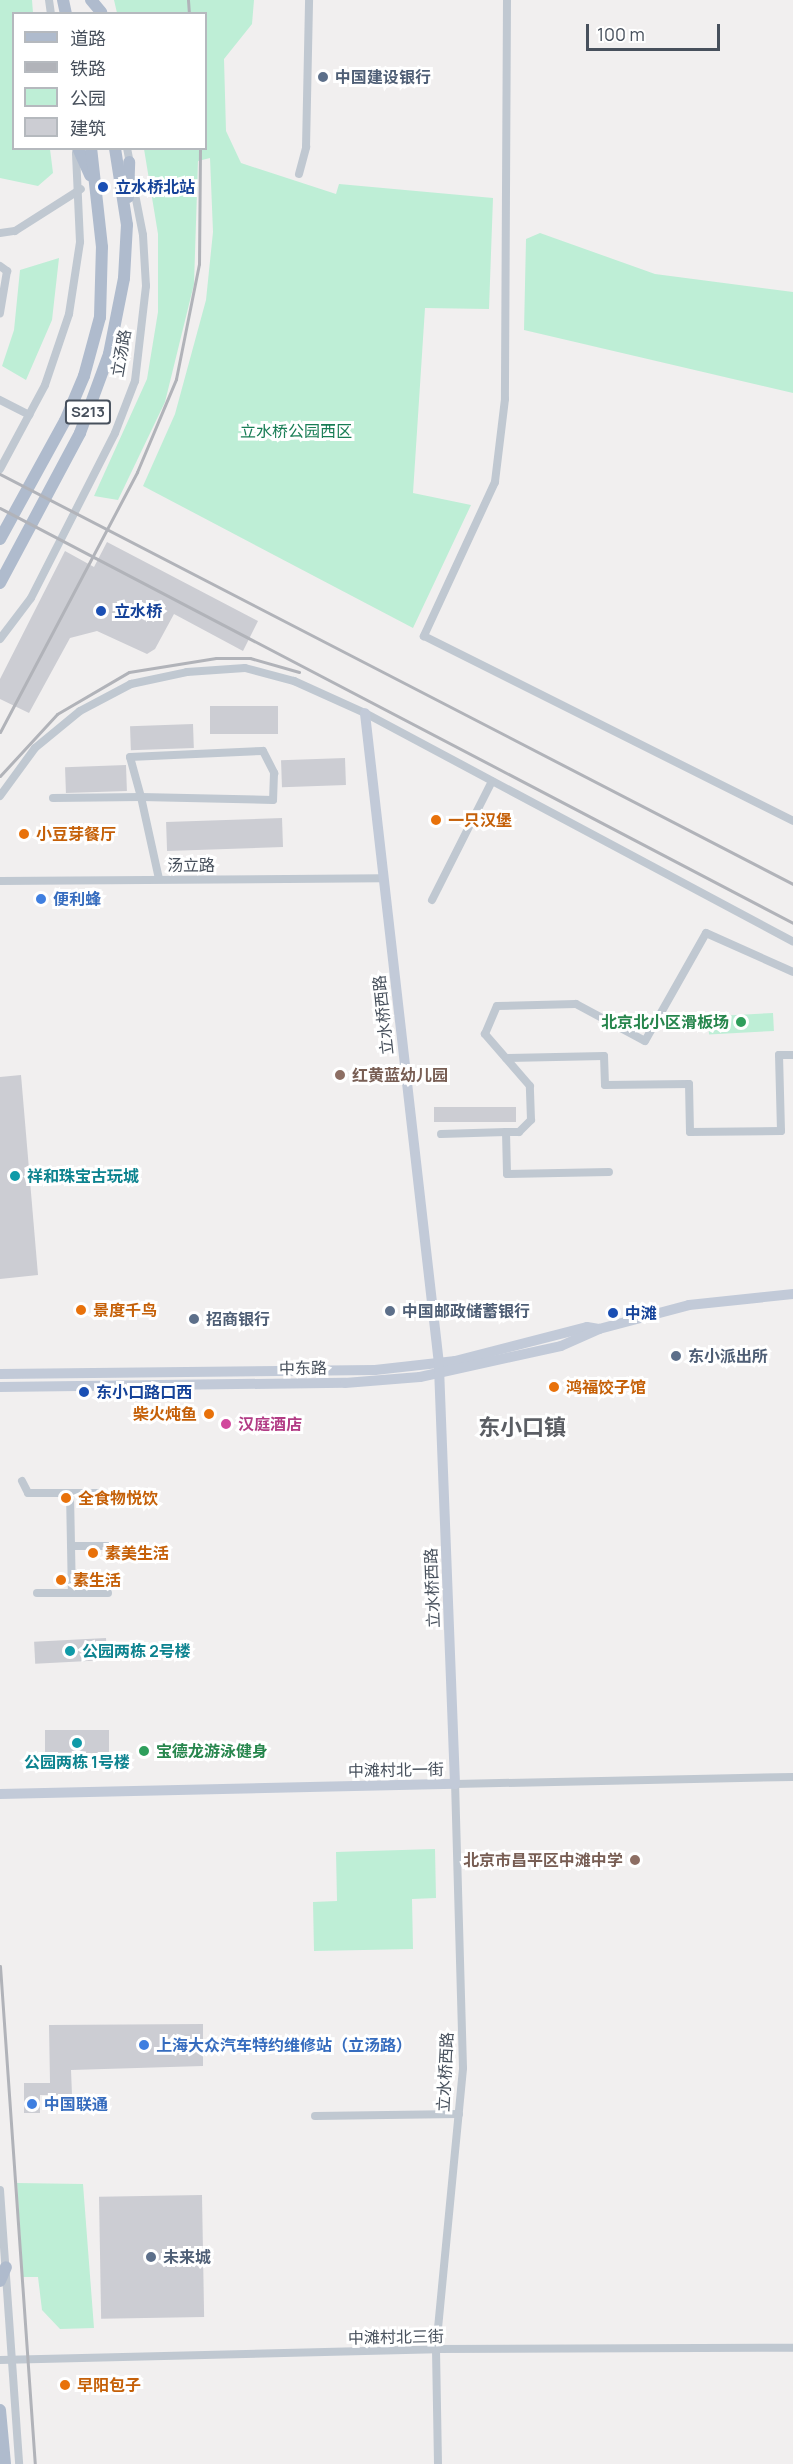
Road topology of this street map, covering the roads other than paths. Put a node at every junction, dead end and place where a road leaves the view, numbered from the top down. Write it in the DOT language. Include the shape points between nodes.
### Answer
graph roads {
  1 [pos="91,0"];
  2 [pos="309,0"];
  3 [pos="507,0"];
  4 [pos="101,9"];
  5 [pos="77,150"];
  6 [pos="78,150"];
  7 [pos="91,150"];
  8 [pos="115,150"];
  9 [pos="127,150"];
  10 [pos="129,162"];
  11 [pos="299,174"];
  12 [pos="81,189"];
  13 [pos="97,190"];
  14 [pos="127,225"];
  15 [pos="0,233"];
  16 [pos="0,266"];
  17 [pos="0,313"];
  18 [pos="0,400"];
  19 [pos="28,415"];
  20 [pos="0,469"];
  21 [pos="0,539"];
  22 [pos="0,583"];
  23 [pos="0,639"];
  24 [pos="365,713"];
  25 [pos="492,781"];
  26 [pos="0,796"];
  27 [pos="141,797"];
  28 [pos="53,798"];
  29 [pos="793,821"];
  30 [pos="383,878"];
  31 [pos="159,879"];
  32 [pos="0,881"];
  33 [pos="432,900"];
  34 [pos="793,942"];
  35 [pos="793,972"];
  36 [pos="793,1055"];
  37 [pos="506,1058"];
  38 [pos="506,1132"];
  39 [pos="441,1134"];
  40 [pos="609,1172"];
  41 [pos="793,1294"];
  42 [pos="439,1368"];
  43 [pos="0,1374"];
  44 [pos="0,1387"];
  45 [pos="22,1481"];
  46 [pos="70,1493"];
  47 [pos="105,1493"];
  48 [pos="71,1546"];
  49 [pos="106,1546"];
  50 [pos="37,1593"];
  51 [pos="72,1593"];
  52 [pos="108,1593"];
  53 [pos="793,1777"];
  54 [pos="455,1784"];
  55 [pos="0,1794"];
  56 [pos="459,2114"];
  57 [pos="315,2116"];
  58 [pos="0,2190"];
  59 [pos="6,2267"];
  60 [pos="0,2281"];
  61 [pos="793,2348"];
  62 [pos="436,2349"];
  63 [pos="10,2359"];
  64 [pos="0,2360"];
  65 [pos="0,2410"];
  66 [pos="5,2464"];
  67 [pos="19,2464"];
  68 [pos="438,2464"];
  1 -- 4 [label="main road"];
  2 -- 11 [label="street" via="306,147"];
  3 -- 29 [label="street" via="505,399 495,482 424,636"];
  5 -- 12 [label="street, S213"];
  6 -- 13 [label="main road"];
  7 -- 13 [label="main road, 立汤路 / S213"];
  8 -- 14 [label="main road, 立汤路 / S213"];
  9 -- 10 [label="street, 立汤路 / S213"];
  10 -- 14 [label="main road"];
  10 -- 23 [label="street, 立汤路 / S213" via="143,235 146,286 135,381 115,433 30,598"];
  12 -- 15 [label="street" via="15,231"];
  12 -- 19 [label="street, S213" via="79,251 69,314 45,385"];
  13 -- 21 [label="main road, 立汤路 / S213" via="102,282 93,347 65,421"];
  14 -- 22 [label="main road, 立汤路 / S213" via="116,326 103,371 80,433"];
  16 -- 17 [label="street" via="7,271"];
  18 -- 19 [label="street"];
  19 -- 20 [label="street, S213"];
  24 -- 25 [label="street"];
  24 -- 26 [label="street" via="294,681 244,668 187,672 131,684 80,711 35,748"];
  24 -- 30 [label="street, 立水桥西路"];
  25 -- 33 [label="street"];
  25 -- 34 [label="street"];
  27 -- 27 [label="street" via="130,757 263,751 274,773 273,800"];
  27 -- 28 [label="street"];
  27 -- 31 [label="street"];
  30 -- 31 [label="street, 汤立路"];
  30 -- 42 [label="street, 立水桥西路"];
  31 -- 32 [label="street, 汤立路"];
  35 -- 37 [label="street" via="706,933 645,1041 576,1004 497,1006 485,1034"];
  36 -- 37 [label="street" via="779,1056 781,1131 690,1132 689,1084 605,1085 604,1056"];
  37 -- 38 [label="street" via="530,1086 531,1120 519,1132"];
  38 -- 39 [label="street"];
  38 -- 40 [label="street" via="507,1174"];
  41 -- 42 [label="street, 中东路" via="689,1305 599,1329 587,1327"];
  42 -- 43 [label="street, 中东路"];
  42 -- 44 [label="street, 中东路" via="345,1383"];
  42 -- 54 [label="street, 立水桥西路"];
  45 -- 46 [label="street" via="28,1493"];
  46 -- 47 [label="street"];
  46 -- 48 [label="street"];
  48 -- 49 [label="street"];
  48 -- 51 [label="street"];
  50 -- 51 [label="street"];
  51 -- 52 [label="street"];
  53 -- 54 [label="street, 中滩村北一街"];
  54 -- 55 [label="street, 中滩村北一街"];
  54 -- 56 [label="street, 立水桥西路" via="463,2068"];
  56 -- 57 [label="street"];
  56 -- 62 [label="street, 立水桥西路"];
  58 -- 59 [label="street"];
  59 -- 60 [label="main road"];
  59 -- 63 [label="street"];
  61 -- 62 [label="street, 中滩村北三街"];
  62 -- 63 [label="street, 中滩村北三街"];
  62 -- 68 [label="street, 立水桥西路"];
  63 -- 64 [label="street, 中滩村北三街"];
  63 -- 67 [label="street"];
  65 -- 66 [label="main road"];
}
